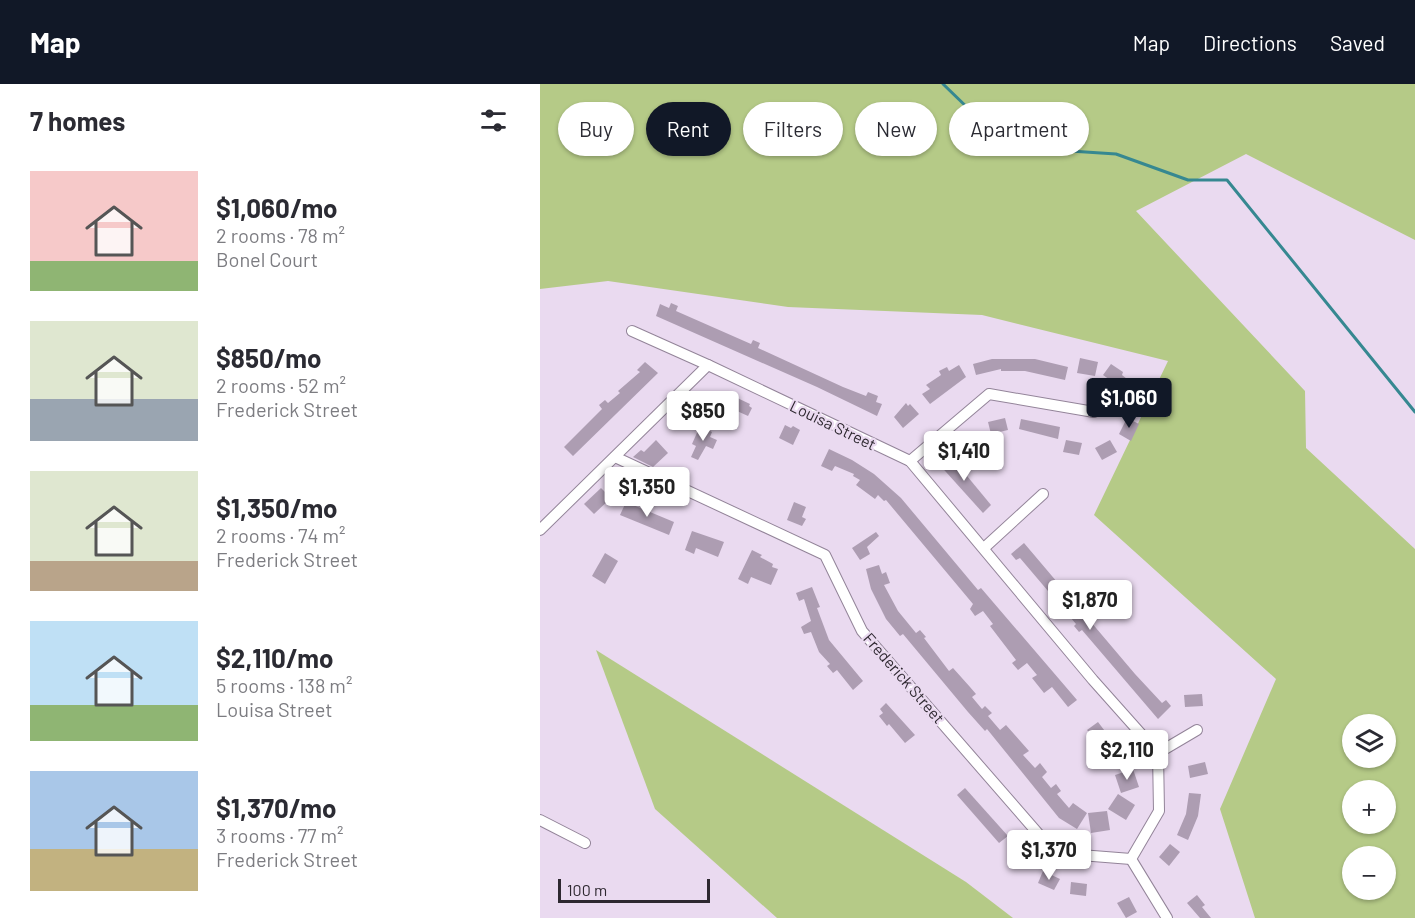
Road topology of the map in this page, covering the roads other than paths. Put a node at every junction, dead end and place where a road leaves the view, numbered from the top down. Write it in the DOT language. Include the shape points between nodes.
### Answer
graph roads {
  1 [pos="632,331"];
  2 [pos="708,364"];
  3 [pos="1094,412"];
  4 [pos="615,457"];
  5 [pos="910,461"];
  6 [pos="1043,494"];
  7 [pos="540,530"];
  8 [pos="984,548"];
  9 [pos="1197,730"];
  10 [pos="1158,753"];
  11 [pos="540,820"];
  12 [pos="585,843"];
  13 [pos="1131,859"];
  14 [pos="1167,918"];
  1 -- 2 [label="street, Louisa Street"];
  2 -- 4 [label="street"];
  2 -- 5 [label="street, Louisa Street"];
  3 -- 5 [label="street" via="989,394"];
  4 -- 7 [label="street"];
  4 -- 13 [label="street, Frederick Street" via="825,555 862,631 1055,853"];
  5 -- 8 [label="street, Louisa Street"];
  6 -- 8 [label="street"];
  8 -- 10 [label="street, Louisa Street"];
  9 -- 10 [label="street"];
  10 -- 13 [label="street" via="1159,811"];
  11 -- 12 [label="street"];
  13 -- 14 [label="street"];
}
